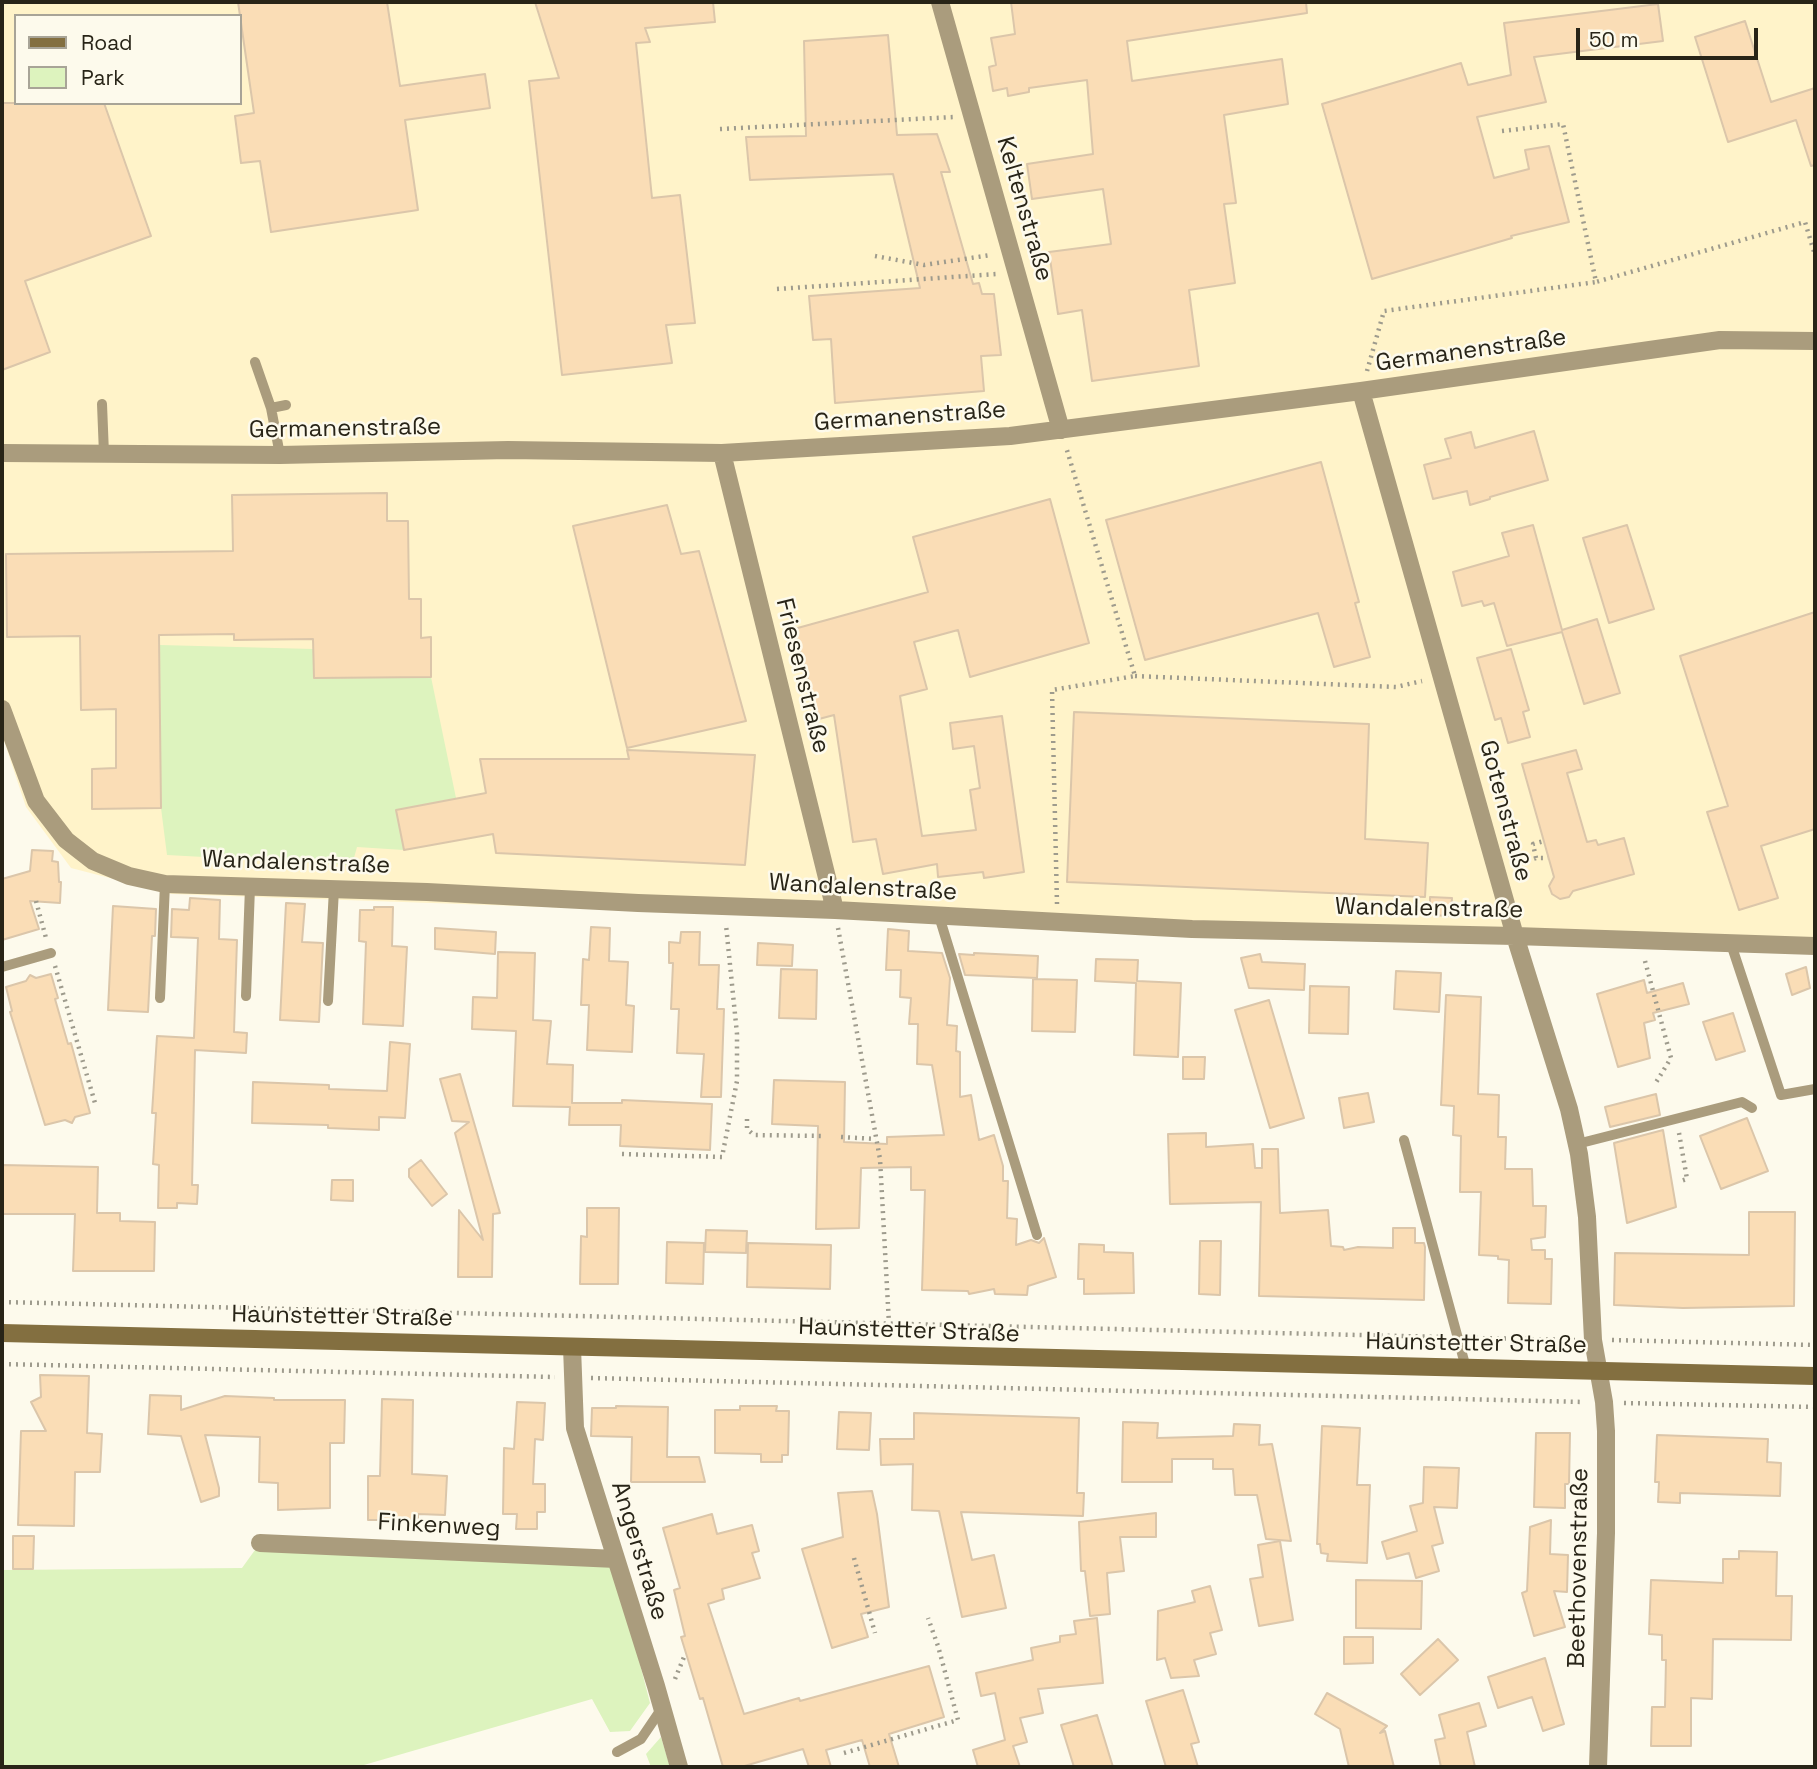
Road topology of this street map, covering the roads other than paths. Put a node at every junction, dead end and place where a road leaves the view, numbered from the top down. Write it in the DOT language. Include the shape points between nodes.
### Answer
graph roads {
  1 [pos="940,2"];
  2 [pos="1815,341"];
  3 [pos="254,362"];
  4 [pos="1361,391"];
  5 [pos="102,404"];
  6 [pos="286,405"];
  7 [pos="271,408"];
  8 [pos="1061,430"];
  9 [pos="2,453"];
  10 [pos="722,453"];
  11 [pos="104,454"];
  12 [pos="280,455"];
  13 [pos="2,709"];
  14 [pos="165,884"];
  15 [pos="250,887"];
  16 [pos="334,889"];
  17 [pos="835,910"];
  18 [pos="939,916"];
  19 [pos="1515,936"];
  20 [pos="1731,944"];
  21 [pos="1815,946"];
  22 [pos="51,953"];
  23 [pos="2,967"];
  24 [pos="246,996"];
  25 [pos="160,998"];
  26 [pos="328,1001"];
  27 [pos="1815,1089"];
  28 [pos="1752,1108"];
  29 [pos="1404,1140"];
  30 [pos="1577,1144"];
  31 [pos="1037,1235"];
  32 [pos="2,1333"];
  33 [pos="572,1347"];
  34 [pos="1466,1368"];
  35 [pos="1598,1371"];
  36 [pos="1815,1376"];
  37 [pos="260,1543"];
  38 [pos="616,1559"];
  39 [pos="662,1708"];
  40 [pos="617,1752"];
  41 [pos="679,1767"];
  42 [pos="1598,1767"];
  1 -- 8 [label="street, Keltenstraße"];
  2 -- 4 [label="street, Germanenstraße" via="1720,340"];
  3 -- 7 [label="lane"];
  4 -- 8 [label="street, Germanenstraße"];
  4 -- 19 [label="street, Gotenstraße"];
  5 -- 11 [label="lane"];
  6 -- 7 [label="lane"];
  7 -- 12 [label="lane"];
  8 -- 10 [label="street, Germanenstraße"];
  9 -- 11 [label="street, Germanenstraße"];
  10 -- 12 [label="street, Germanenstraße" via="508,450"];
  10 -- 17 [label="street, Friesenstraße"];
  11 -- 12 [label="street, Germanenstraße"];
  13 -- 14 [label="street, Wandalenstraße" via="36,801 66,840 93,861"];
  14 -- 15 [label="street, Wandalenstraße"];
  14 -- 25 [label="lane"];
  15 -- 16 [label="street, Wandalenstraße"];
  15 -- 24 [label="lane"];
  16 -- 17 [label="street, Wandalenstraße"];
  16 -- 26 [label="lane"];
  17 -- 18 [label="street, Wandalenstraße"];
  18 -- 19 [label="street, Wandalenstraße" via="1192,929"];
  18 -- 31 [label="lane"];
  19 -- 20 [label="street, Wandalenstraße"];
  19 -- 30 [label="street, Gotenstraße"];
  20 -- 21 [label="street, Wandalenstraße"];
  20 -- 27 [label="lane" via="1781,1095"];
  22 -- 23 [label="lane"];
  28 -- 30 [label="lane" via="1742,1102"];
  29 -- 34 [label="lane"];
  30 -- 35 [label="street, Gotenstraße"];
  32 -- 33 [label="main road, Haunstetter Straße"];
  33 -- 34 [label="main road, Haunstetter Straße"];
  33 -- 38 [label="street, Angerstraße" via="575,1428"];
  34 -- 35 [label="main road, Haunstetter Straße"];
  35 -- 36 [label="main road, Haunstetter Straße"];
  35 -- 42 [label="street, Beethovenstraße" via="1606,1431"];
  37 -- 38 [label="street, Finkenweg"];
  38 -- 39 [label="street, Angerstraße"];
  39 -- 40 [label="lane" via="641,1739"];
  39 -- 41 [label="street, Angerstraße"];
}
